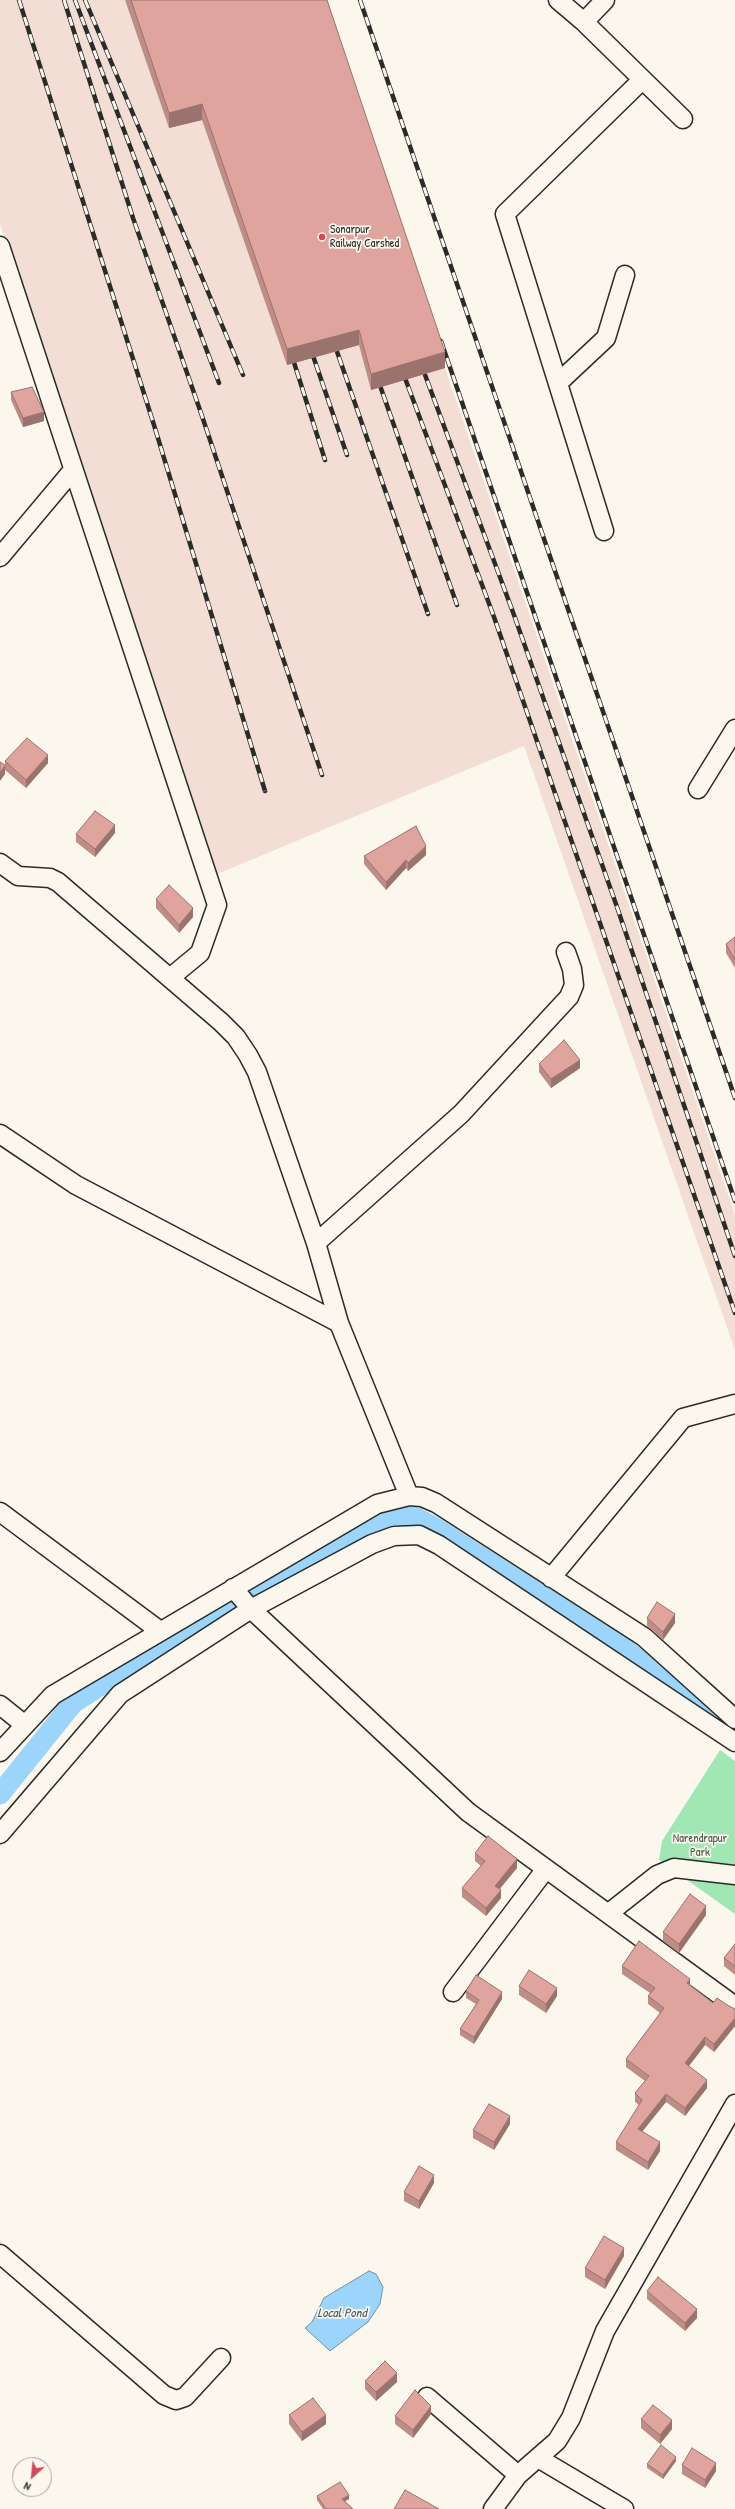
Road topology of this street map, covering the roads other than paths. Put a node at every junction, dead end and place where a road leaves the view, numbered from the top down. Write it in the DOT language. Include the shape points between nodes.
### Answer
graph roads {
  1 [pos="558,0"];
  2 [pos="605,0"];
  3 [pos="584,22"];
  4 [pos="642,80"];
  5 [pos="683,119"];
  6 [pos="0,246"];
  7 [pos="625,275"];
  8 [pos="558,383"];
  9 [pos="72,470"];
  10 [pos="604,531"];
  11 [pos="0,557"];
  12 [pos="735,729"];
  13 [pos="698,789"];
  14 [pos="0,863"];
  15 [pos="566,952"];
  16 [pos="171,978"];
  17 [pos="0,1134"];
  18 [pos="316,1243"];
  19 [pos="339,1323"];
  20 [pos="735,1404"];
  21 [pos="409,1496"];
  22 [pos="0,1512"];
  23 [pos="551,1578"];
  24 [pos="233,1588"];
  25 [pos="251,1609"];
  26 [pos="160,1631"];
  27 [pos="0,1705"];
  28 [pos="735,1719"];
  29 [pos="25,1726"];
  30 [pos="735,1742"];
  31 [pos="0,1752"];
  32 [pos="0,1834"];
  33 [pos="545,1870"];
  34 [pos="735,1875"];
  35 [pos="609,1913"];
  36 [pos="453,1992"];
  37 [pos="735,2006"];
  38 [pos="735,2104"];
  39 [pos="0,2254"];
  40 [pos="221,2358"];
  41 [pos="427,2397"];
  42 [pos="538,2458"];
  43 [pos="518,2475"];
  44 [pos="493,2509"];
  45 [pos="624,2509"];
  1 -- 3 [label="street"];
  2 -- 3 [label="street"];
  3 -- 4 [label="street"];
  4 -- 5 [label="street"];
  4 -- 8 [label="street" via="505,214"];
  6 -- 9 [label="street"];
  7 -- 8 [label="street" via="606,338"];
  8 -- 10 [label="street"];
  9 -- 11 [label="street"];
  9 -- 16 [label="street" via="217,904 200,953"];
  12 -- 13 [label="street"];
  14 -- 16 [label="street" via="18,876 50,878 58,882"];
  15 -- 18 [label="street" via="574,985 569,997 461,1114"];
  16 -- 18 [label="street" via="236,1037 248,1055"];
  17 -- 19 [label="street" via="76,1185"];
  18 -- 19 [label="street"];
  19 -- 21 [label="street"];
  20 -- 23 [label="street" via="683,1418"];
  21 -- 23 [label="street" via="422,1497 436,1503"];
  21 -- 24 [label="street" via="377,1504"];
  22 -- 26 [label="street"];
  23 -- 28 [label="street" via="644,1637"];
  24 -- 25 [label="street"];
  24 -- 26 [label="street"];
  25 -- 30 [label="street" via="372,1544 394,1536 419,1535 439,1545 565,1627"];
  25 -- 32 [label="street" via="120,1694"];
  25 -- 33 [label="street" via="462,1807"];
  26 -- 29 [label="street" via="53,1695"];
  27 -- 29 [label="street"];
  29 -- 31 [label="street"];
  33 -- 35 [label="street"];
  33 -- 36 [label="street"];
  34 -- 35 [label="street" via="674,1868 647,1881"];
  35 -- 37 [label="street"];
  38 -- 42 [label="street" via="605,2331 571,2418 557,2441"];
  39 -- 40 [label="street" via="164,2395 176,2400 185,2397"];
  41 -- 43 [label="street"];
  42 -- 43 [label="street"];
  42 -- 45 [label="street"];
  43 -- 44 [label="street"];
}
